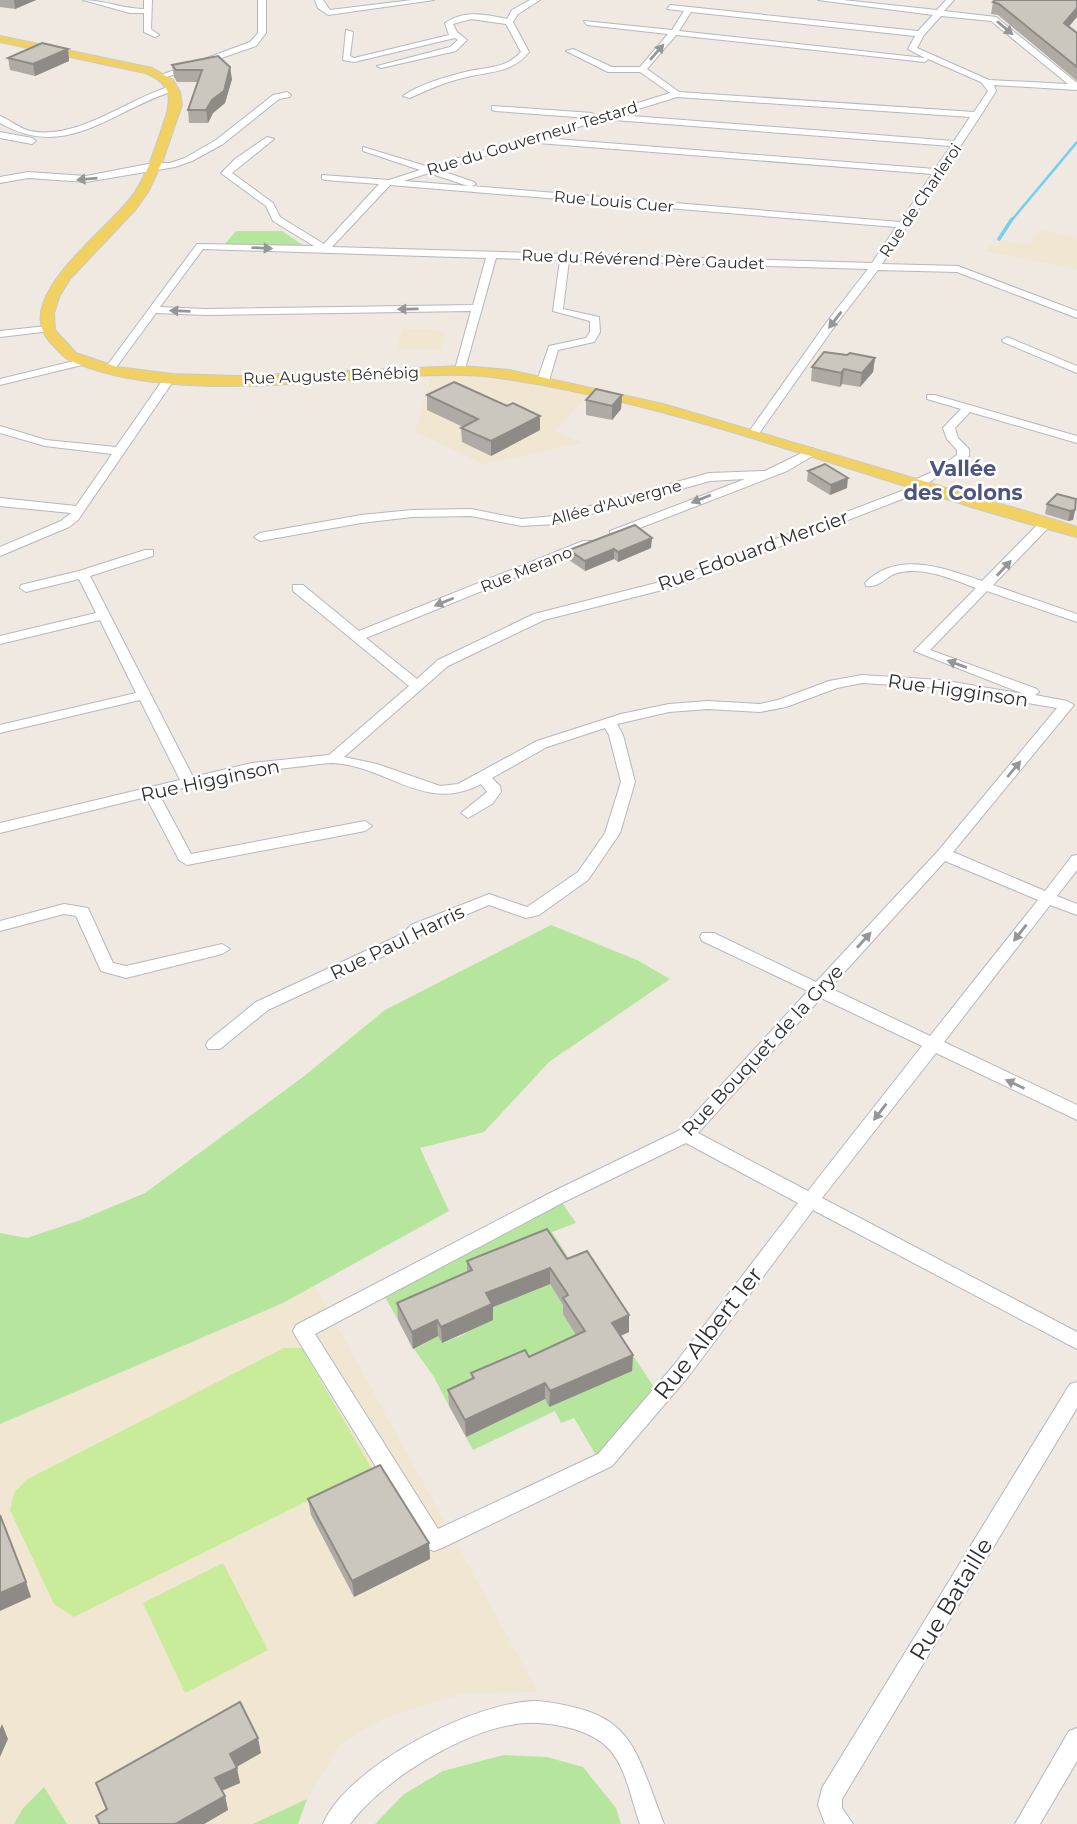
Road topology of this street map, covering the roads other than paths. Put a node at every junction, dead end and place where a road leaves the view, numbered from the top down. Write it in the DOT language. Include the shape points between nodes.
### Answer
graph roads {
  1 [pos="87,0"];
  2 [pos="148,0"];
  3 [pos="262,0"];
  4 [pos="320,0"];
  5 [pos="430,0"];
  6 [pos="536,0"];
  7 [pos="822,0"];
  8 [pos="933,0"];
  9 [pos="949,1"];
  10 [pos="400,3"];
  11 [pos="670,7"];
  12 [pos="690,9"];
  13 [pos="147,11"];
  14 [pos="940,11"];
  15 [pos="509,22"];
  16 [pos="587,23"];
  17 [pos="675,31"];
  18 [pos="349,32"];
  19 [pos="454,33"];
  20 [pos="155,34"];
  21 [pos="919,34"];
  22 [pos="0,39"];
  23 [pos="570,51"];
  24 [pos="942,62"];
  25 [pos="381,66"];
  26 [pos="185,68"];
  27 [pos="642,69"];
  28 [pos="988,82"];
  29 [pos="167,83"];
  30 [pos="1077,87"];
  31 [pos="677,93"];
  32 [pos="287,95"];
  33 [pos="407,96"];
  34 [pos="495,108"];
  35 [pos="977,115"];
  36 [pos="603,117"];
  37 [pos="0,119"];
  38 [pos="60,134"];
  39 [pos="0,135"];
  40 [pos="270,139"];
  41 [pos="528,139"];
  42 [pos="957,144"];
  43 [pos="366,149"];
  44 [pos="153,167"];
  45 [pos="428,169"];
  46 [pos="936,172"];
  47 [pos="325,177"];
  48 [pos="0,180"];
  49 [pos="384,184"];
  50 [pos="489,191"];
  51 [pos="902,225"];
  52 [pos="325,249"];
  53 [pos="492,254"];
  54 [pos="565,257"];
  55 [pos="876,265"];
  56 [pos="476,308"];
  57 [pos="152,310"];
  58 [pos="1077,315"];
  59 [pos="47,329"];
  60 [pos="0,334"];
  61 [pos="1007,340"];
  62 [pos="82,362"];
  63 [pos="460,369"];
  64 [pos="1077,370"];
  65 [pos="108,371"];
  66 [pos="168,380"];
  67 [pos="543,381"];
  68 [pos="0,382"];
  69 [pos="931,397"];
  70 [pos="968,408"];
  71 [pos="0,429"];
  72 [pos="754,433"];
  73 [pos="1077,440"];
  74 [pos="120,451"];
  75 [pos="812,453"];
  76 [pos="764,474"];
  77 [pos="920,485"];
  78 [pos="0,502"];
  79 [pos="80,510"];
  80 [pos="1047,522"];
  81 [pos="1076,530"];
  82 [pos="260,537"];
  83 [pos="0,552"];
  84 [pos="149,553"];
  85 [pos="83,574"];
  86 [pos="871,583"];
  87 [pos="985,587"];
  88 [pos="26,588"];
  89 [pos="299,588"];
  90 [pos="104,615"];
  91 [pos="1077,618"];
  92 [pos="356,637"];
  93 [pos="0,640"];
  94 [pos="417,686"];
  95 [pos="144,695"];
  96 [pos="1072,707"];
  97 [pos="609,722"];
  98 [pos="0,729"];
  99 [pos="333,759"];
  100 [pos="482,777"];
  101 [pos="188,782"];
  102 [pos="150,792"];
  103 [pos="468,813"];
  104 [pos="365,826"];
  105 [pos="0,828"];
  106 [pos="943,853"];
  107 [pos="1077,860"];
  108 [pos="1047,897"];
  109 [pos="1077,910"];
  110 [pos="0,926"];
  111 [pos="708,937"];
  112 [pos="222,949"];
  113 [pos="819,990"];
  114 [pos="215,1045"];
  115 [pos="932,1045"];
  116 [pos="1077,1113"];
  117 [pos="687,1136"];
  118 [pos="810,1200"];
  119 [pos="303,1331"];
  120 [pos="1077,1341"];
  121 [pos="1077,1390"];
  122 [pos="1075,1748"];
  123 [pos="835,1816"];
  124 [pos="650,1821"];
  125 [pos="335,1824"];
  126 [pos="1027,1824"];
  1 -- 13 [label="street"];
  2 -- 13 [label="street"];
  3 -- 26 [label="street" via="260,38 245,49"];
  4 -- 10 [label="street" via="328,13"];
  5 -- 10 [label="street"];
  6 -- 15 [label="street" via="515,12"];
  7 -- 14 [label="street"];
  8 -- 9 [label="street"];
  9 -- 14 [label="street"];
  11 -- 12 [label="street"];
  12 -- 17 [label="street, Rue du Gouverneur Testard"];
  12 -- 21 [label="street"];
  13 -- 20 [label="street" via="147,30"];
  14 -- 21 [label="street"];
  14 -- 30 [label="street, one-way" via="993,19"];
  15 -- 19 [label="street" via="484,16 459,18 449,23"];
  15 -- 33 [label="street" via="525,52 519,61 455,76"];
  16 -- 17 [label="street"];
  17 -- 24 [label="street"];
  27 -- 17 [label="street, Rue du Gouverneur Testard, one-way"];
  18 -- 19 [label="street" via="347,60 440,41"];
  19 -- 25 [label="street" via="463,40 453,49"];
  21 -- 24 [label="street" via="912,49"];
  22 -- 29 [label="main road"];
  23 -- 27 [label="street" via="611,70"];
  24 -- 28 [label="street"];
  26 -- 29 [label="street"];
  26 -- 29 [label="street"];
  27 -- 31 [label="street, Rue du Gouverneur Testard"];
  28 -- 30 [label="street"];
  28 -- 35 [label="street, Rue de Charleroi" via="992,91"];
  29 -- 38 [label="street" via="87,127"];
  29 -- 44 [label="main road" via="176,104"];
  31 -- 35 [label="street"];
  31 -- 36 [label="street, Rue du Gouverneur Testard"];
  32 -- 44 [label="street" via="276,97 205,153 179,164"];
  34 -- 36 [label="street"];
  35 -- 42 [label="street, Rue de Charleroi"];
  36 -- 41 [label="street, Rue du Gouverneur Testard"];
  36 -- 42 [label="street"];
  37 -- 38 [label="street" via="22,131"];
  38 -- 39 [label="street" via="35,141"];
  40 -- 52 [label="street" via="226,173 270,205 276,219"];
  41 -- 45 [label="street, Rue du Gouverneur Testard"];
  41 -- 46 [label="street"];
  42 -- 46 [label="street, Rue de Charleroi"];
  43 -- 45 [label="street"];
  44 -- 48 [label="street, one-way" via="86,179 28,175"];
  44 -- 59 [label="main road" via="143,192 127,213 55,290 46,307"];
  45 -- 49 [label="street, Rue du Gouverneur Testard"];
  45 -- 50 [label="street"];
  46 -- 51 [label="street, Rue de Charleroi"];
  47 -- 49 [label="street, Rue Louis Cuer"];
  49 -- 50 [label="street, Rue Louis Cuer"];
  49 -- 52 [label="street, Rue du Gouverneur Testard"];
  50 -- 51 [label="street, Rue Louis Cuer"];
  51 -- 55 [label="street, Rue de Charleroi"];
  52 -- 53 [label="street, Rue du Révérend Père Gaudet"];
  57 -- 52 [label="street, Rue du Révérend Père Gaudet, one-way" via="200,246"];
  53 -- 54 [label="street, Rue du Révérend Père Gaudet"];
  53 -- 56 [label="street"];
  54 -- 55 [label="street, Rue du Révérend Père Gaudet"];
  54 -- 67 [label="street" via="558,311 594,319 595,331 590,340 553,348"];
  55 -- 58 [label="street, Rue du Révérend Père Gaudet" via="958,269"];
  55 -- 72 [label="street, Rue de Charleroi, one-way"];
  56 -- 57 [label="street, one-way"];
  56 -- 63 [label="street"];
  57 -- 65 [label="street"];
  59 -- 60 [label="street"];
  59 -- 62 [label="main road, Rue Auguste Bénébig" via="59,347"];
  61 -- 64 [label="street"];
  62 -- 65 [label="main road, Rue Auguste Bénébig"];
  62 -- 68 [label="street"];
  63 -- 66 [label="main road, Rue Auguste Bénébig"];
  63 -- 67 [label="main road, Rue Auguste Bénébig"];
  65 -- 66 [label="main road, Rue Auguste Bénébig"];
  66 -- 74 [label="street"];
  67 -- 72 [label="main road, Rue Auguste Bénébig" via="647,403"];
  69 -- 70 [label="street"];
  70 -- 73 [label="street"];
  70 -- 77 [label="street, Rue Edouard Mercier" via="949,428 963,456"];
  71 -- 74 [label="street" via="45,443"];
  72 -- 75 [label="main road, Rue Auguste Bénébig"];
  74 -- 79 [label="street"];
  75 -- 76 [label="street, Rue Merano"];
  75 -- 77 [label="main road, Rue Auguste Bénébig"];
  76 -- 82 [label="street, Allée d'Auvergne" via="709,477 555,520 517,522 467,512 417,512"];
  76 -- 92 [label="street, Rue Merano, one-way"];
  77 -- 80 [label="main road, Rue Auguste Bénébig"];
  77 -- 94 [label="street, Rue Edouard Mercier" via="673,583 539,617 443,663"];
  78 -- 79 [label="street"];
  79 -- 83 [label="street" via="65,524"];
  80 -- 81 [label="main road, Rue Auguste Bénébig"];
  87 -- 80 [label="street, one-way"];
  84 -- 85 [label="street"];
  85 -- 88 [label="street"];
  85 -- 90 [label="street"];
  86 -- 87 [label="street" via="895,569 916,568 934,569"];
  87 -- 91 [label="street"];
  96 -- 87 [label="street, one-way" via="921,651"];
  89 -- 92 [label="street"];
  90 -- 93 [label="street"];
  90 -- 95 [label="street"];
  92 -- 94 [label="street"];
  94 -- 99 [label="street, Rue Edouard Mercier"];
  95 -- 98 [label="street"];
  95 -- 101 [label="street"];
  96 -- 97 [label="street, Rue Higginson" via="941,684 862,679 760,708 669,708"];
  106 -- 96 [label="street, Rue Bouquet de la Grye, one-way"];
  97 -- 100 [label="street, Rue Higginson" via="542,744"];
  97 -- 114 [label="street, Rue Paul Harris" via="628,782 612,833 583,876 533,911 526,913 489,899 417,929 408,938 261,1006"];
  99 -- 100 [label="street, Rue Higginson" via="372,767 440,791 462,788"];
  99 -- 101 [label="street, Rue Higginson" via="252,767"];
  100 -- 103 [label="street" via="494,792"];
  101 -- 102 [label="street, Rue Higginson"];
  102 -- 104 [label="street" via="187,860"];
  102 -- 105 [label="street, Rue Higginson"];
  106 -- 108 [label="street"];
  113 -- 106 [label="street, Rue Bouquet de la Grye, one-way"];
  107 -- 108 [label="street, Rue Albert 1er"];
  108 -- 109 [label="street"];
  108 -- 115 [label="street, Rue Albert 1er, one-way"];
  110 -- 112 [label="street" via="64,909 82,912 107,967 126,972"];
  111 -- 113 [label="street"];
  113 -- 115 [label="street"];
  113 -- 117 [label="street, Rue Bouquet de la Grye"];
  116 -- 115 [label="street, one-way"];
  115 -- 118 [label="street, Rue Albert 1er, one-way"];
  117 -- 118 [label="street"];
  117 -- 119 [label="street, Rue Bouquet de la Grye" via="558,1197"];
  118 -- 119 [label="street, Rue Albert 1er" via="681,1371 605,1460 434,1541"];
  118 -- 120 [label="street"];
  121 -- 123 [label="street, Rue Bataille" via="830,1796"];
  122 -- 126 [label="street"];
  124 -- 125 [label="street" via="617,1742 594,1723 567,1716 514,1713 430,1746 360,1792"];
}
